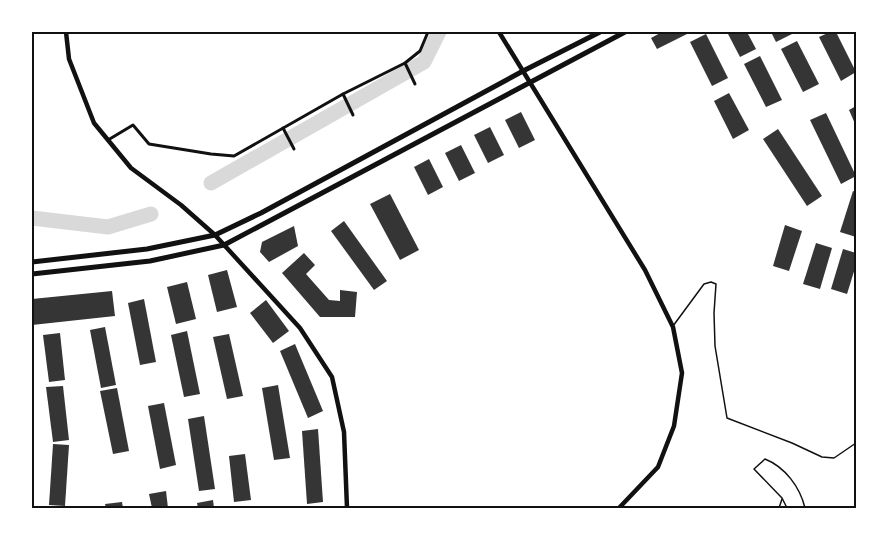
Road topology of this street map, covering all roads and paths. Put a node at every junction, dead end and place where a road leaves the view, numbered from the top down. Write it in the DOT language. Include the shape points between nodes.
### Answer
graph roads {
  1 [pos="66,32"];
  2 [pos="428,32"];
  3 [pos="499,32"];
  4 [pos="600,32"];
  5 [pos="625,32"];
  6 [pos="405,63"];
  7 [pos="523,71"];
  8 [pos="530,82"];
  9 [pos="415,84"];
  10 [pos="343,94"];
  11 [pos="353,115"];
  12 [pos="283,128"];
  13 [pos="108,140"];
  14 [pos="294,149"];
  15 [pos="215,235"];
  16 [pos="224,245"];
  17 [pos="32,262"];
  18 [pos="32,274"];
  19 [pos="673,327"];
  20 [pos="856,443"];
  21 [pos="782,498"];
  22 [pos="347,508"];
  23 [pos="619,508"];
  24 [pos="779,508"];
  25 [pos="787,508"];
  26 [pos="805,508"];
  1 -- 13 [label="street" via="69,59 94,123"];
  2 -- 6 [label="street" via="420,51"];
  3 -- 7 [label="street"];
  4 -- 7 [label="main road"];
  5 -- 8 [label="main road"];
  6 -- 9 [label="street"];
  6 -- 10 [label="street"];
  7 -- 8 [label="street"];
  7 -- 15 [label="main road"];
  8 -- 16 [label="main road"];
  8 -- 19 [label="street" via="645,270"];
  10 -- 11 [label="street"];
  10 -- 12 [label="street"];
  12 -- 13 [label="street" via="234,156 149,144 133,125"];
  12 -- 14 [label="street"];
  13 -- 15 [label="street" via="131,168"];
  15 -- 16 [label="street"];
  15 -- 17 [label="main road" via="147,249"];
  16 -- 18 [label="main road" via="150,261"];
  16 -- 22 [label="street" via="300,328 332,377 344,432"];
  19 -- 20 [label="lane" via="704,285 716,284 715,346 727,418 822,457 834,458"];
  19 -- 23 [label="street" via="682,374 675,426 658,467"];
  21 -- 24 [label="lane"];
  21 -- 25 [label="lane"];
  21 -- 26 [label="lane" via="754,470 765,459 777,464 797,488"];
}
